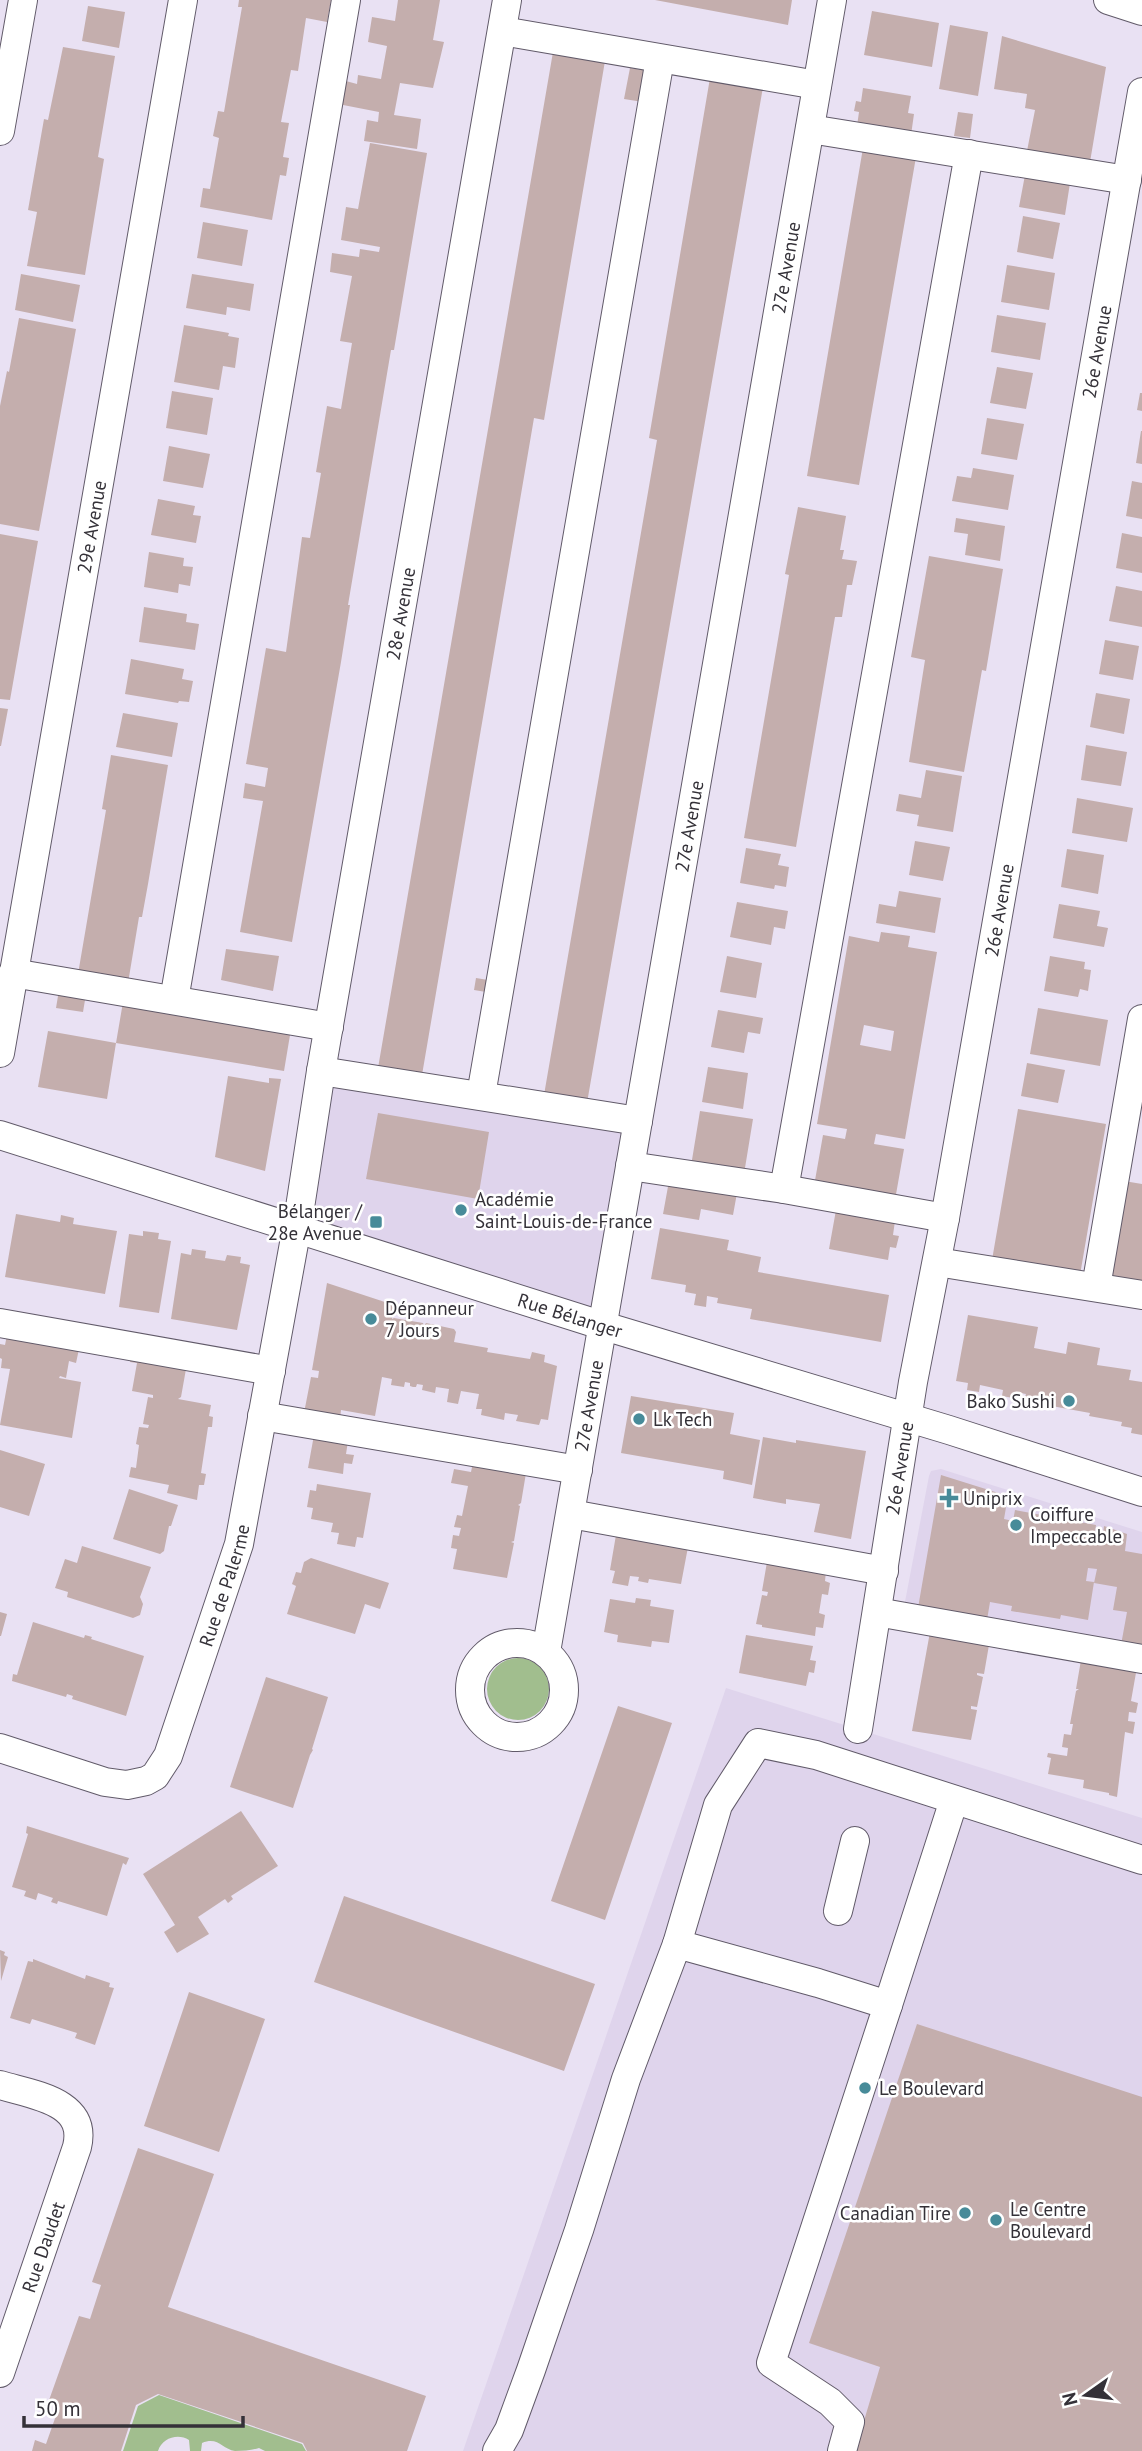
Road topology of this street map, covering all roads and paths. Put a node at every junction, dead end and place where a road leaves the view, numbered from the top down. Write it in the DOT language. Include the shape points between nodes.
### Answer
graph roads {
  1 [pos="23,0"];
  2 [pos="183,0"];
  3 [pos="346,0"];
  4 [pos="507,0"];
  5 [pos="832,0"];
  6 [pos="1108,0"];
  7 [pos="1142,11"];
  8 [pos="502,31"];
  9 [pos="660,59"];
  10 [pos="817,85"];
  11 [pos="1142,92"];
  12 [pos="810,129"];
  13 [pos="0,131"];
  14 [pos="969,154"];
  15 [pos="1127,180"];
  16 [pos="1130,227"];
  17 [pos="10,930"];
  18 [pos="13,973"];
  19 [pos="174,1000"];
  20 [pos="1142,1019"];
  21 [pos="328,1027"];
  22 [pos="0,1053"];
  23 [pos="321,1071"];
  24 [pos="481,1095"];
  25 [pos="638,1121"];
  26 [pos="0,1135"];
  27 [pos="631,1166"];
  28 [pos="784,1189"];
  29 [pos="945,1218"];
  30 [pos="297,1227"];
  31 [pos="937,1262"];
  32 [pos="1096,1287"];
  33 [pos="1142,1296"];
  34 [pos="0,1322"];
  35 [pos="604,1326"];
  36 [pos="271,1371"];
  37 [pos="262,1416"];
  38 [pos="908,1419"];
  39 [pos="578,1470"];
  40 [pos="1142,1492"];
  41 [pos="570,1514"];
  42 [pos="884,1570"];
  43 [pos="877,1612"];
  44 [pos="546,1652"];
  45 [pos="1142,1659"];
  46 [pos="858,1729"];
  47 [pos="0,1748"];
  48 [pos="954,1800"];
  49 [pos="855,1841"];
  50 [pos="1142,1860"];
  51 [pos="838,1912"];
  52 [pos="677,1944"];
  53 [pos="888,2005"];
  54 [pos="0,2085"];
  55 [pos="0,2373"];
  56 [pos="497,2451"];
  57 [pos="842,2451"];
  1 -- 13 [label="street"];
  2 -- 17 [label="street, 29e Avenue"];
  3 -- 19 [label="street"];
  4 -- 8 [label="street, 28e Avenue"];
  5 -- 10 [label="street, 27e Avenue"];
  6 -- 7 [label="street"];
  8 -- 9 [label="street"];
  8 -- 21 [label="street, 28e Avenue"];
  9 -- 10 [label="street"];
  9 -- 24 [label="street"];
  10 -- 12 [label="street, 27e Avenue"];
  11 -- 15 [label="street, 26e Avenue"];
  12 -- 14 [label="street"];
  12 -- 25 [label="street, 27e Avenue"];
  14 -- 15 [label="street"];
  14 -- 28 [label="street"];
  15 -- 16 [label="street, 26e Avenue"];
  16 -- 29 [label="street, 26e Avenue"];
  17 -- 18 [label="street, 29e Avenue"];
  18 -- 19 [label="street"];
  18 -- 22 [label="street, 29e Avenue"];
  19 -- 21 [label="street"];
  20 -- 32 [label="street"];
  21 -- 23 [label="street, 28e Avenue"];
  23 -- 24 [label="street"];
  23 -- 30 [label="street, 28e Avenue"];
  24 -- 25 [label="street"];
  25 -- 27 [label="street, 27e Avenue"];
  26 -- 30 [label="street, Rue Bélanger"];
  27 -- 28 [label="street"];
  27 -- 35 [label="street, 27e Avenue"];
  28 -- 29 [label="street"];
  29 -- 31 [label="street, 26e Avenue"];
  30 -- 35 [label="street, Rue Bélanger"];
  30 -- 36 [label="street, Rue de Palerme"];
  31 -- 32 [label="street"];
  31 -- 38 [label="street, 26e Avenue"];
  32 -- 33 [label="street"];
  34 -- 36 [label="street"];
  35 -- 38 [label="street, Rue Bélanger"];
  35 -- 39 [label="street, 27e Avenue"];
  36 -- 37 [label="street, Rue de Palerme"];
  37 -- 39 [label="street"];
  37 -- 47 [label="street, Rue de Palerme" via="239,1544 173,1745 155,1776 137,1784 116,1784"];
  38 -- 40 [label="street, Rue Bélanger"];
  38 -- 42 [label="street, 26e Avenue"];
  39 -- 41 [label="street, 27e Avenue"];
  41 -- 42 [label="street"];
  41 -- 44 [label="street, 27e Avenue"];
  42 -- 43 [label="street, 26e Avenue"];
  43 -- 45 [label="street"];
  43 -- 46 [label="street, 26e Avenue"];
  48 -- 50 [label="street"];
  48 -- 52 [label="street" via="817,1755 758,1743 718,1805"];
  48 -- 53 [label="street"];
  49 -- 51 [label="street"];
  52 -- 53 [label="street"];
  52 -- 56 [label="street" via="626,2079 531,2370"];
  53 -- 57 [label="street" via="771,2364 830,2402 850,2422"];
  54 -- 55 [label="street, Rue Daudet" via="58,2104 76,2120 79,2133"];
}
